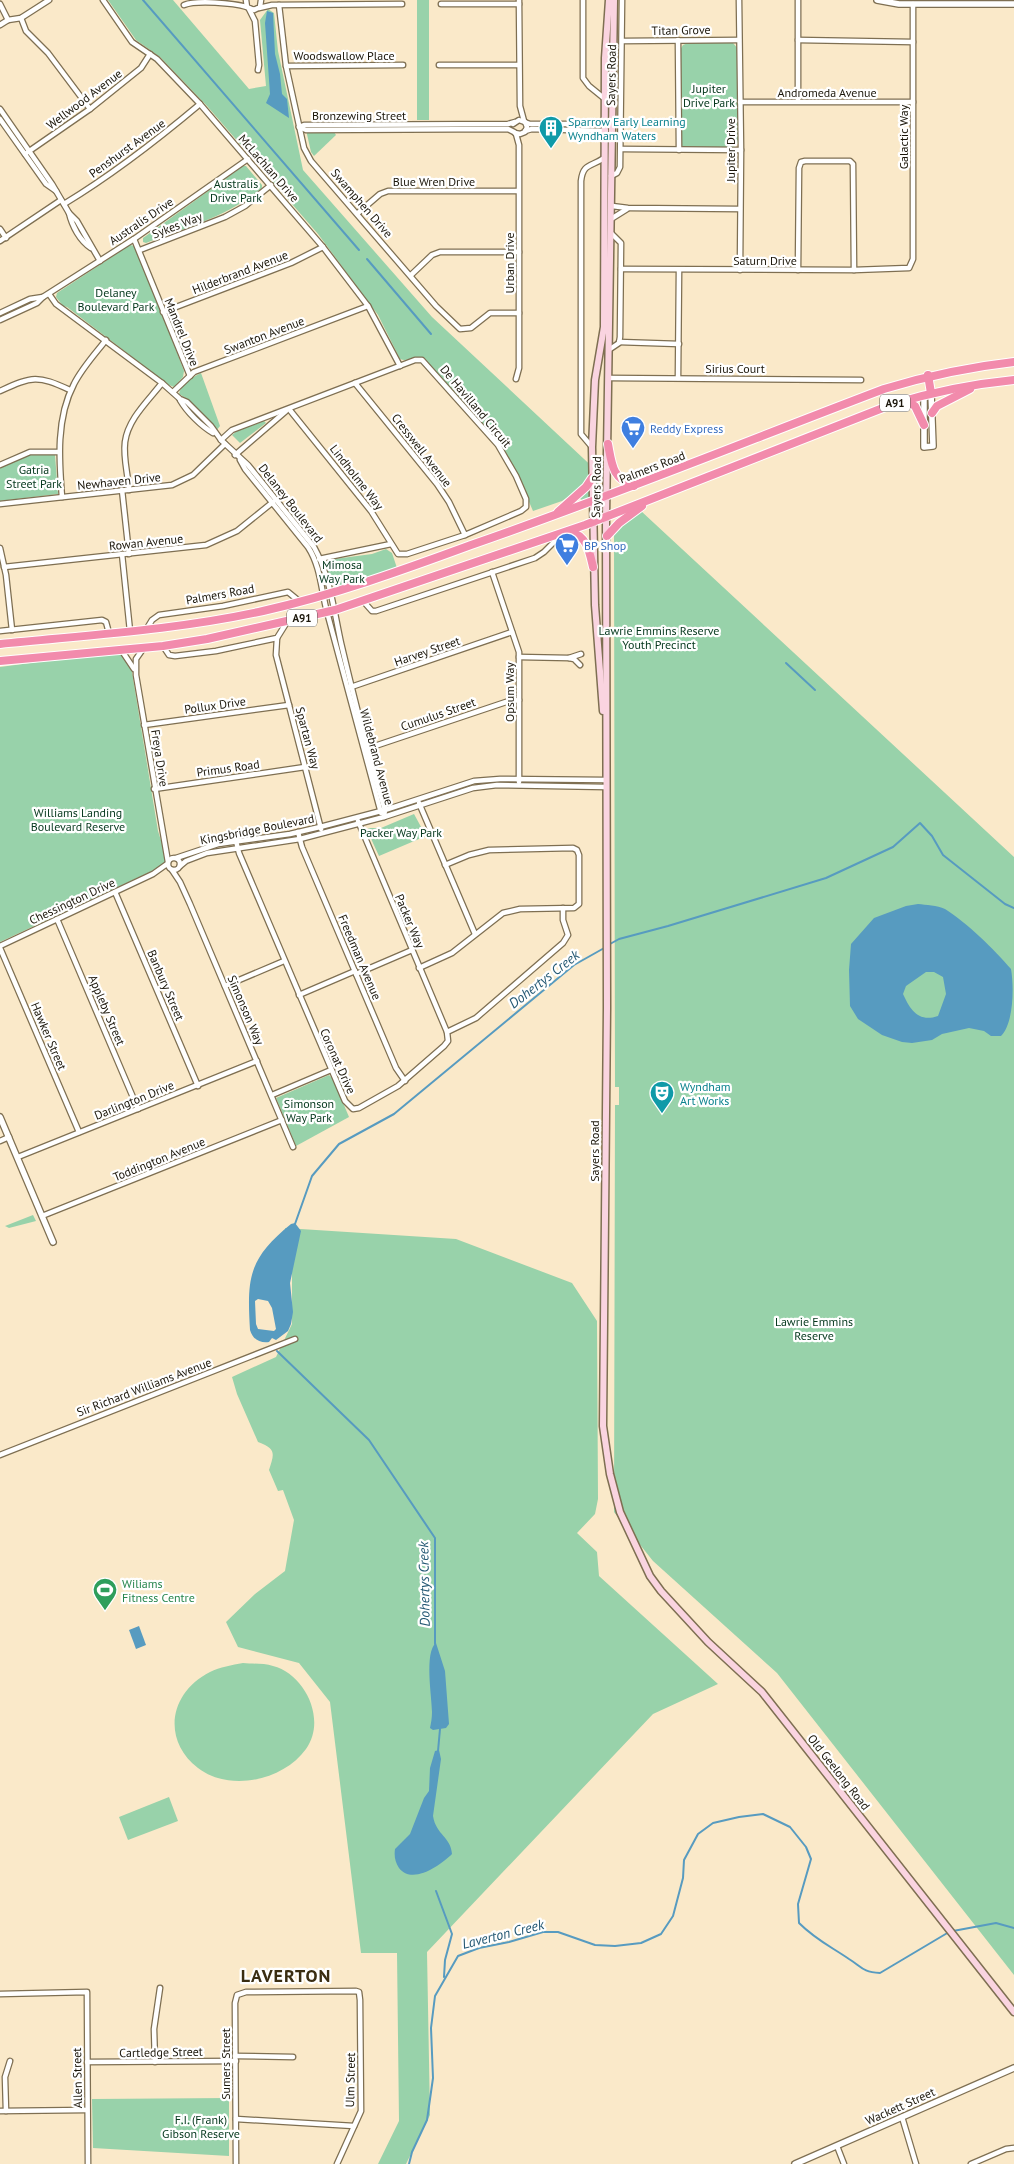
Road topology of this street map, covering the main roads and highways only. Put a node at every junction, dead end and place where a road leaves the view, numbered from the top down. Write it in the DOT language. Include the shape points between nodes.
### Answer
graph roads {
  1 [pos="609,0"];
  2 [pos="614,0"];
  3 [pos="608,127"];
  4 [pos="609,206"];
  5 [pos="1014,362"];
  6 [pos="924,377"];
  7 [pos="1014,380"];
  8 [pos="981,384"];
  9 [pos="928,394"];
  10 [pos="904,401"];
  11 [pos="932,413"];
  12 [pos="924,425"];
  13 [pos="608,444"];
  14 [pos="592,478"];
  15 [pos="634,486"];
  16 [pos="606,496"];
  17 [pos="649,500"];
  18 [pos="592,502"];
  19 [pos="553,516"];
  20 [pos="606,517"];
  21 [pos="592,522"];
  22 [pos="566,532"];
  23 [pos="607,536"];
  24 [pos="593,567"];
  25 [pos="0,644"];
  26 [pos="0,662"];
  27 [pos="607,744"];
  28 [pos="638,1552"];
  29 [pos="1014,2012"];
  1 -- 3 [label="main road, Sayers Road" via="605,58"];
  2 -- 3 [label="main road, Sayers Road"];
  3 -- 4 [label="main road, Sayers Road" via="612,176"];
  3 -- 4 [label="main road, Sayers Road" via="604,158"];
  4 -- 13 [label="main road, Sayers Road"];
  4 -- 14 [label="main road, Sayers Road" via="604,328 594,388"];
  5 -- 6 [label="highway, Palmers Road / A91" via="960,368"];
  6 -- 9 [label="highway"];
  6 -- 15 [label="highway, Palmers Road / A91" via="884,388"];
  7 -- 8 [label="highway, A91"];
  8 -- 9 [label="highway, A91"];
  8 -- 11 [label="highway" via="938,406"];
  9 -- 10 [label="highway, A91"];
  10 -- 12 [label="highway" via="915,406"];
  10 -- 17 [label="highway, A91"];
  13 -- 15 [label="highway" via="615,473"];
  13 -- 16 [label="main road, Sayers Road"];
  14 -- 18 [label="main road, Sayers Road"];
  14 -- 19 [label="highway"];
  15 -- 16 [label="highway, Palmers Road / A91"];
  16 -- 18 [label="highway, Palmers Road / A91"];
  16 -- 20 [label="main road, Sayers Road"];
  17 -- 20 [label="highway, A91"];
  17 -- 23 [label="highway"];
  18 -- 19 [label="highway, Palmers Road / A91"];
  18 -- 21 [label="main road, Sayers Road"];
  19 -- 25 [label="highway, Palmers Road / A91" via="368,582 300,602 233,617 146,630"];
  20 -- 21 [label="highway, A91"];
  20 -- 23 [label="main road, Sayers Road"];
  21 -- 22 [label="highway, A91"];
  21 -- 24 [label="main road, Sayers Road"];
  22 -- 24 [label="highway" via="577,533 584,540"];
  22 -- 26 [label="highway, A91" via="364,602 287,622 163,646"];
  23 -- 27 [label="main road, Sayers Road"];
  24 -- 27 [label="main road, Sayers Road" via="596,637"];
  27 -- 28 [label="main road, Sayers Road" via="603,1426 620,1512"];
  28 -- 29 [label="main road, Old Geelong Road" via="661,1591 708,1642 762,1692"];
}
